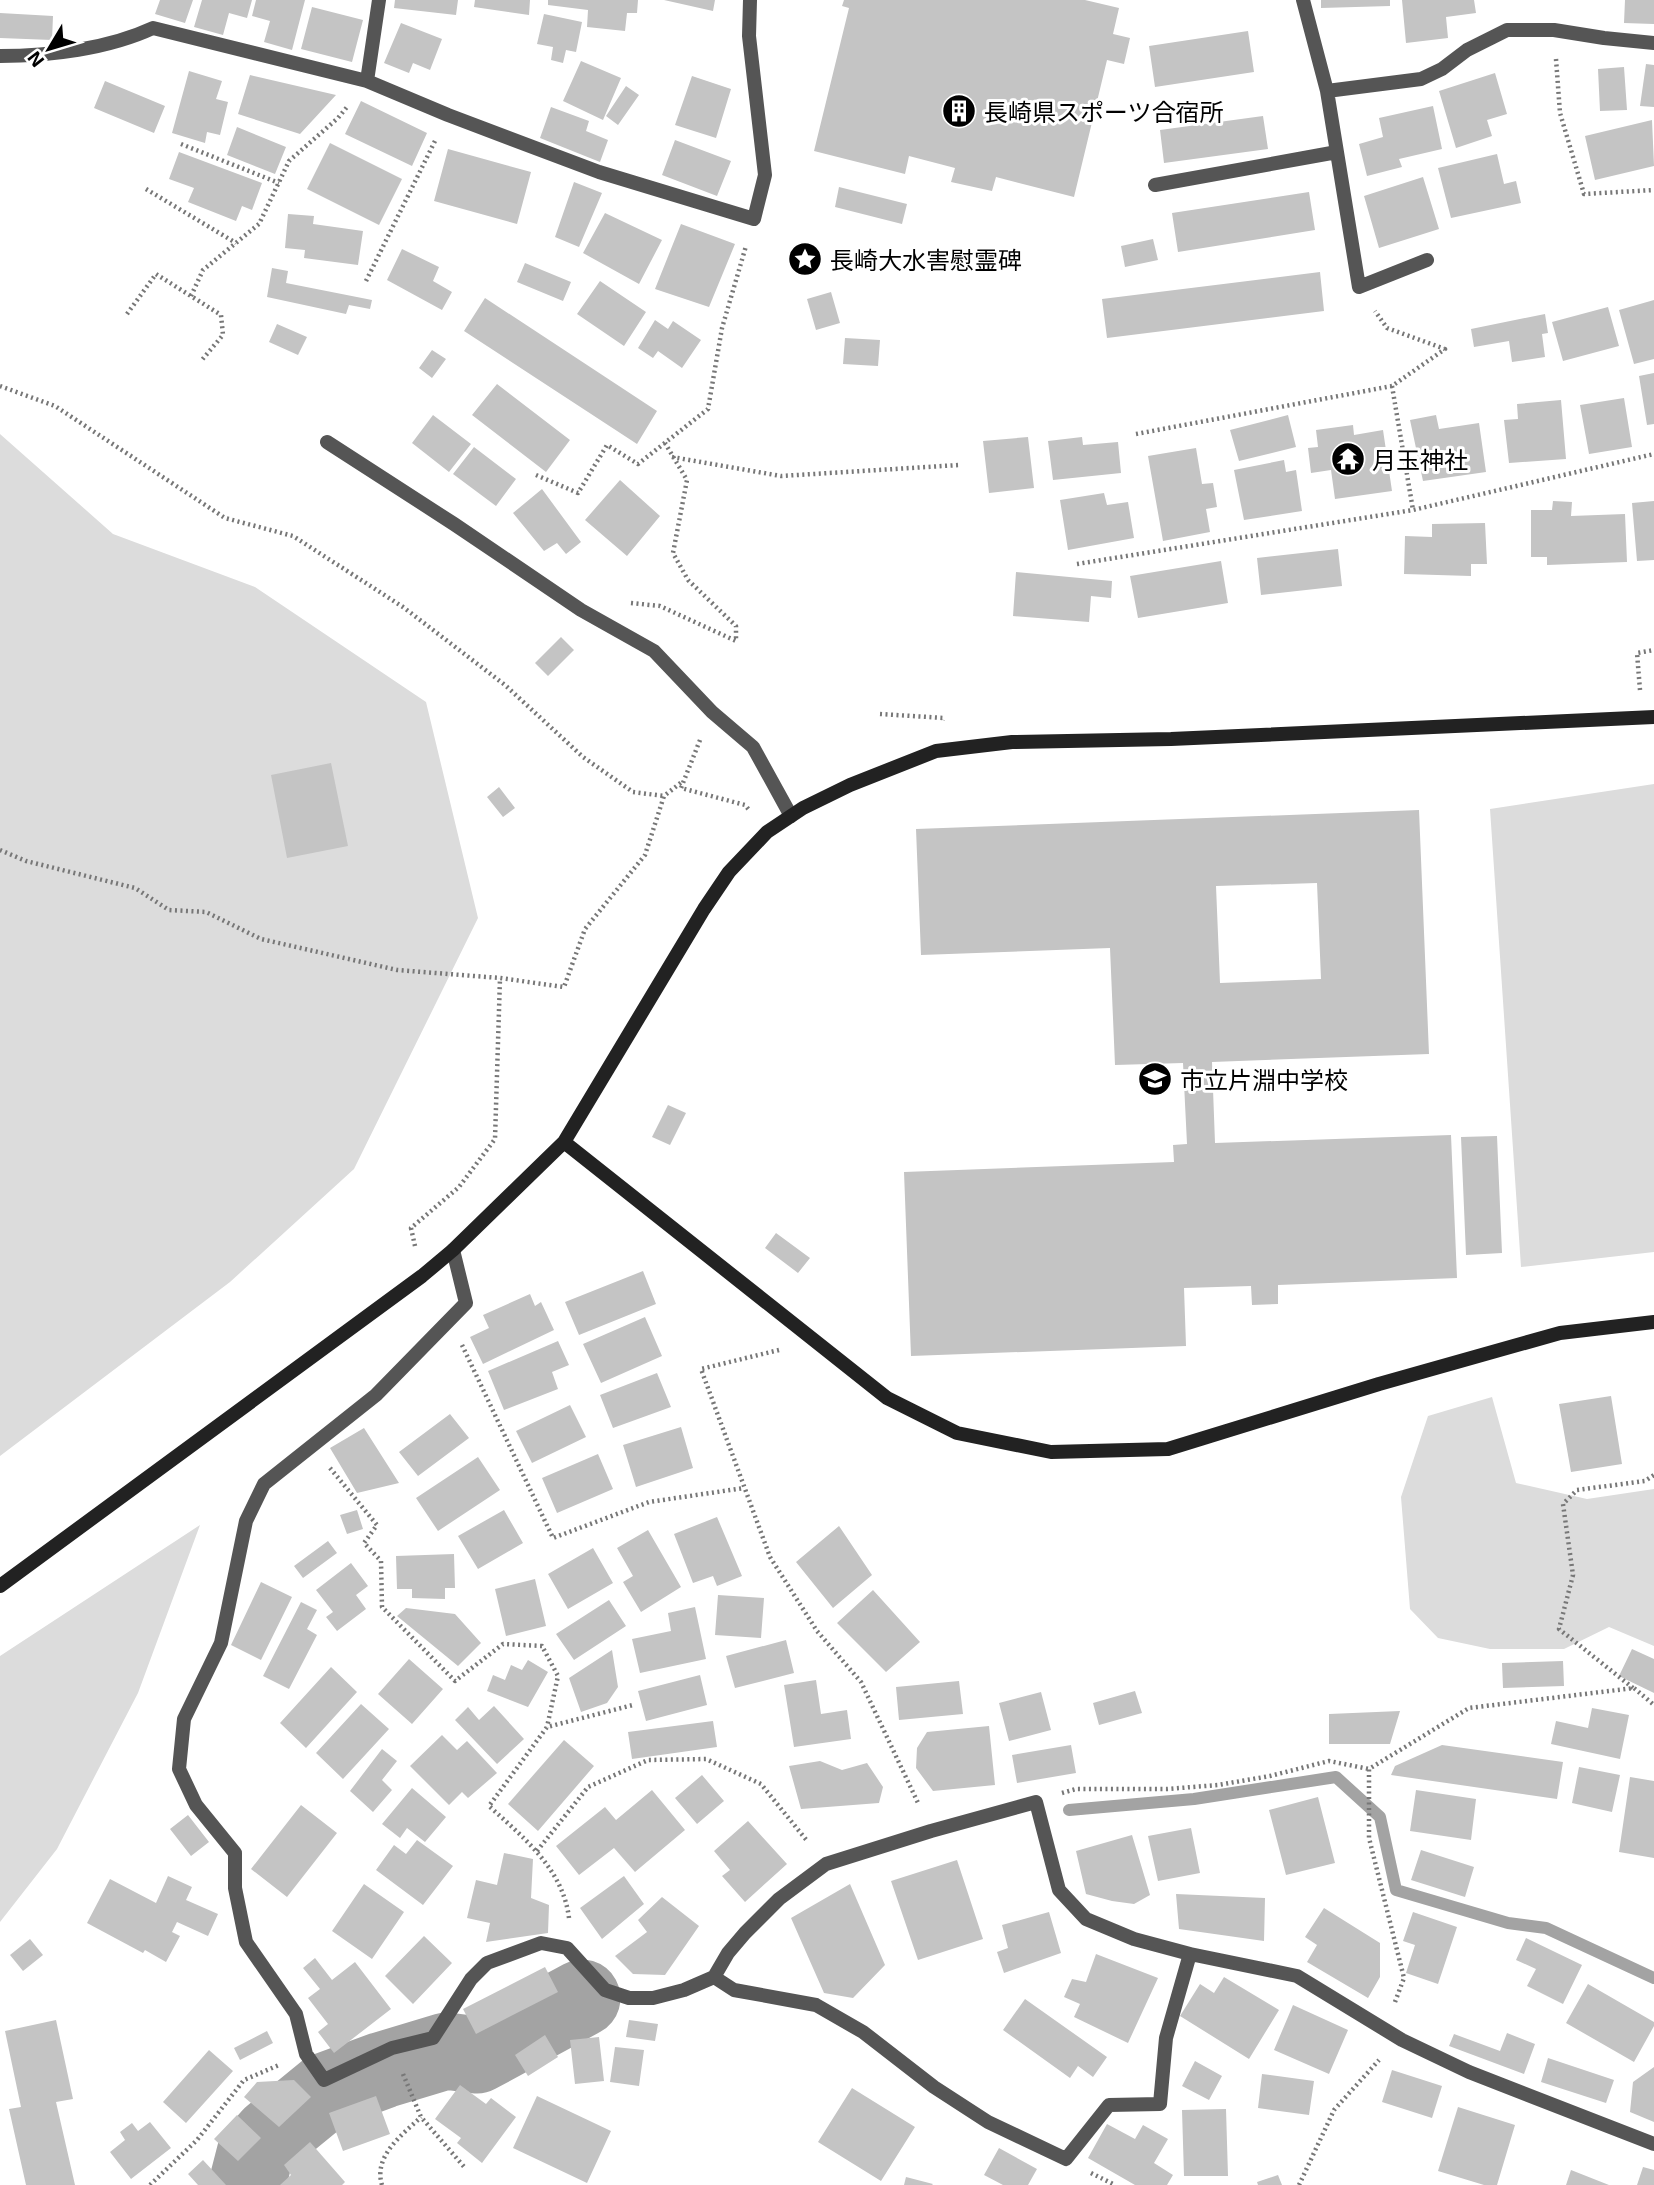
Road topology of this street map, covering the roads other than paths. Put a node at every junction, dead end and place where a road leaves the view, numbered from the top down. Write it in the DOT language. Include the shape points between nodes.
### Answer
graph roads {
  1 [pos="379,0"];
  2 [pos="750,0"];
  3 [pos="1303,0"];
  4 [pos="1654,43"];
  5 [pos="0,56"];
  6 [pos="367,81"];
  7 [pos="1327,91"];
  8 [pos="1337,152"];
  9 [pos="1155,185"];
  10 [pos="1427,260"];
  11 [pos="327,442"];
  12 [pos="1648,717"];
  13 [pos="791,816"];
  14 [pos="564,1142"];
  15 [pos="453,1250"];
  16 [pos="1654,1322"];
  17 [pos="0,1587"];
  18 [pos="1190,1954"];
  19 [pos="714,1977"];
  20 [pos="1654,2144"];
  1 -- 6 [label="street"];
  2 -- 6 [label="street" via="749,36 765,175 754,219 600,172"];
  3 -- 7 [label="street"];
  4 -- 7 [label="street" via="1554,30 1507,30 1421,79"];
  5 -- 6 [label="street" via="55,54 153,28"];
  7 -- 8 [label="street"];
  8 -- 9 [label="street"];
  8 -- 10 [label="street" via="1359,287"];
  11 -- 13 [label="street" via="581,610 654,651 752,747"];
  12 -- 13 [label="street" via="1171,739 1012,741 936,751 850,785"];
  13 -- 14 [label="street" via="767,832 729,872"];
  14 -- 15 [label="street"];
  14 -- 16 [label="street" via="887,1398 957,1433 1051,1452 1168,1449 1560,1333"];
  15 -- 17 [label="street"];
  15 -- 19 [label="street" via="466,1303 376,1395 264,1484 246,1521 220,1643 184,1719 179,1769 196,1805 235,1853 235,1888 246,1942 296,2014 306,2054 324,2080 392,2048 433,2038 471,1979 487,1963 541,1943 567,1948 605,1990 629,1998 653,1998"];
  18 -- 19 [label="street" via="1134,1939 1086,1919 1059,1890 1036,1802 826,1864 779,1899 745,1933"];
  18 -- 19 [label="street" via="1166,2038 1160,2104 1109,2105 1066,2160 988,2122 863,2032 816,2005 734,1990"];
  18 -- 20 [label="street" via="1297,1976 1385,2030 1469,2072"];
}
